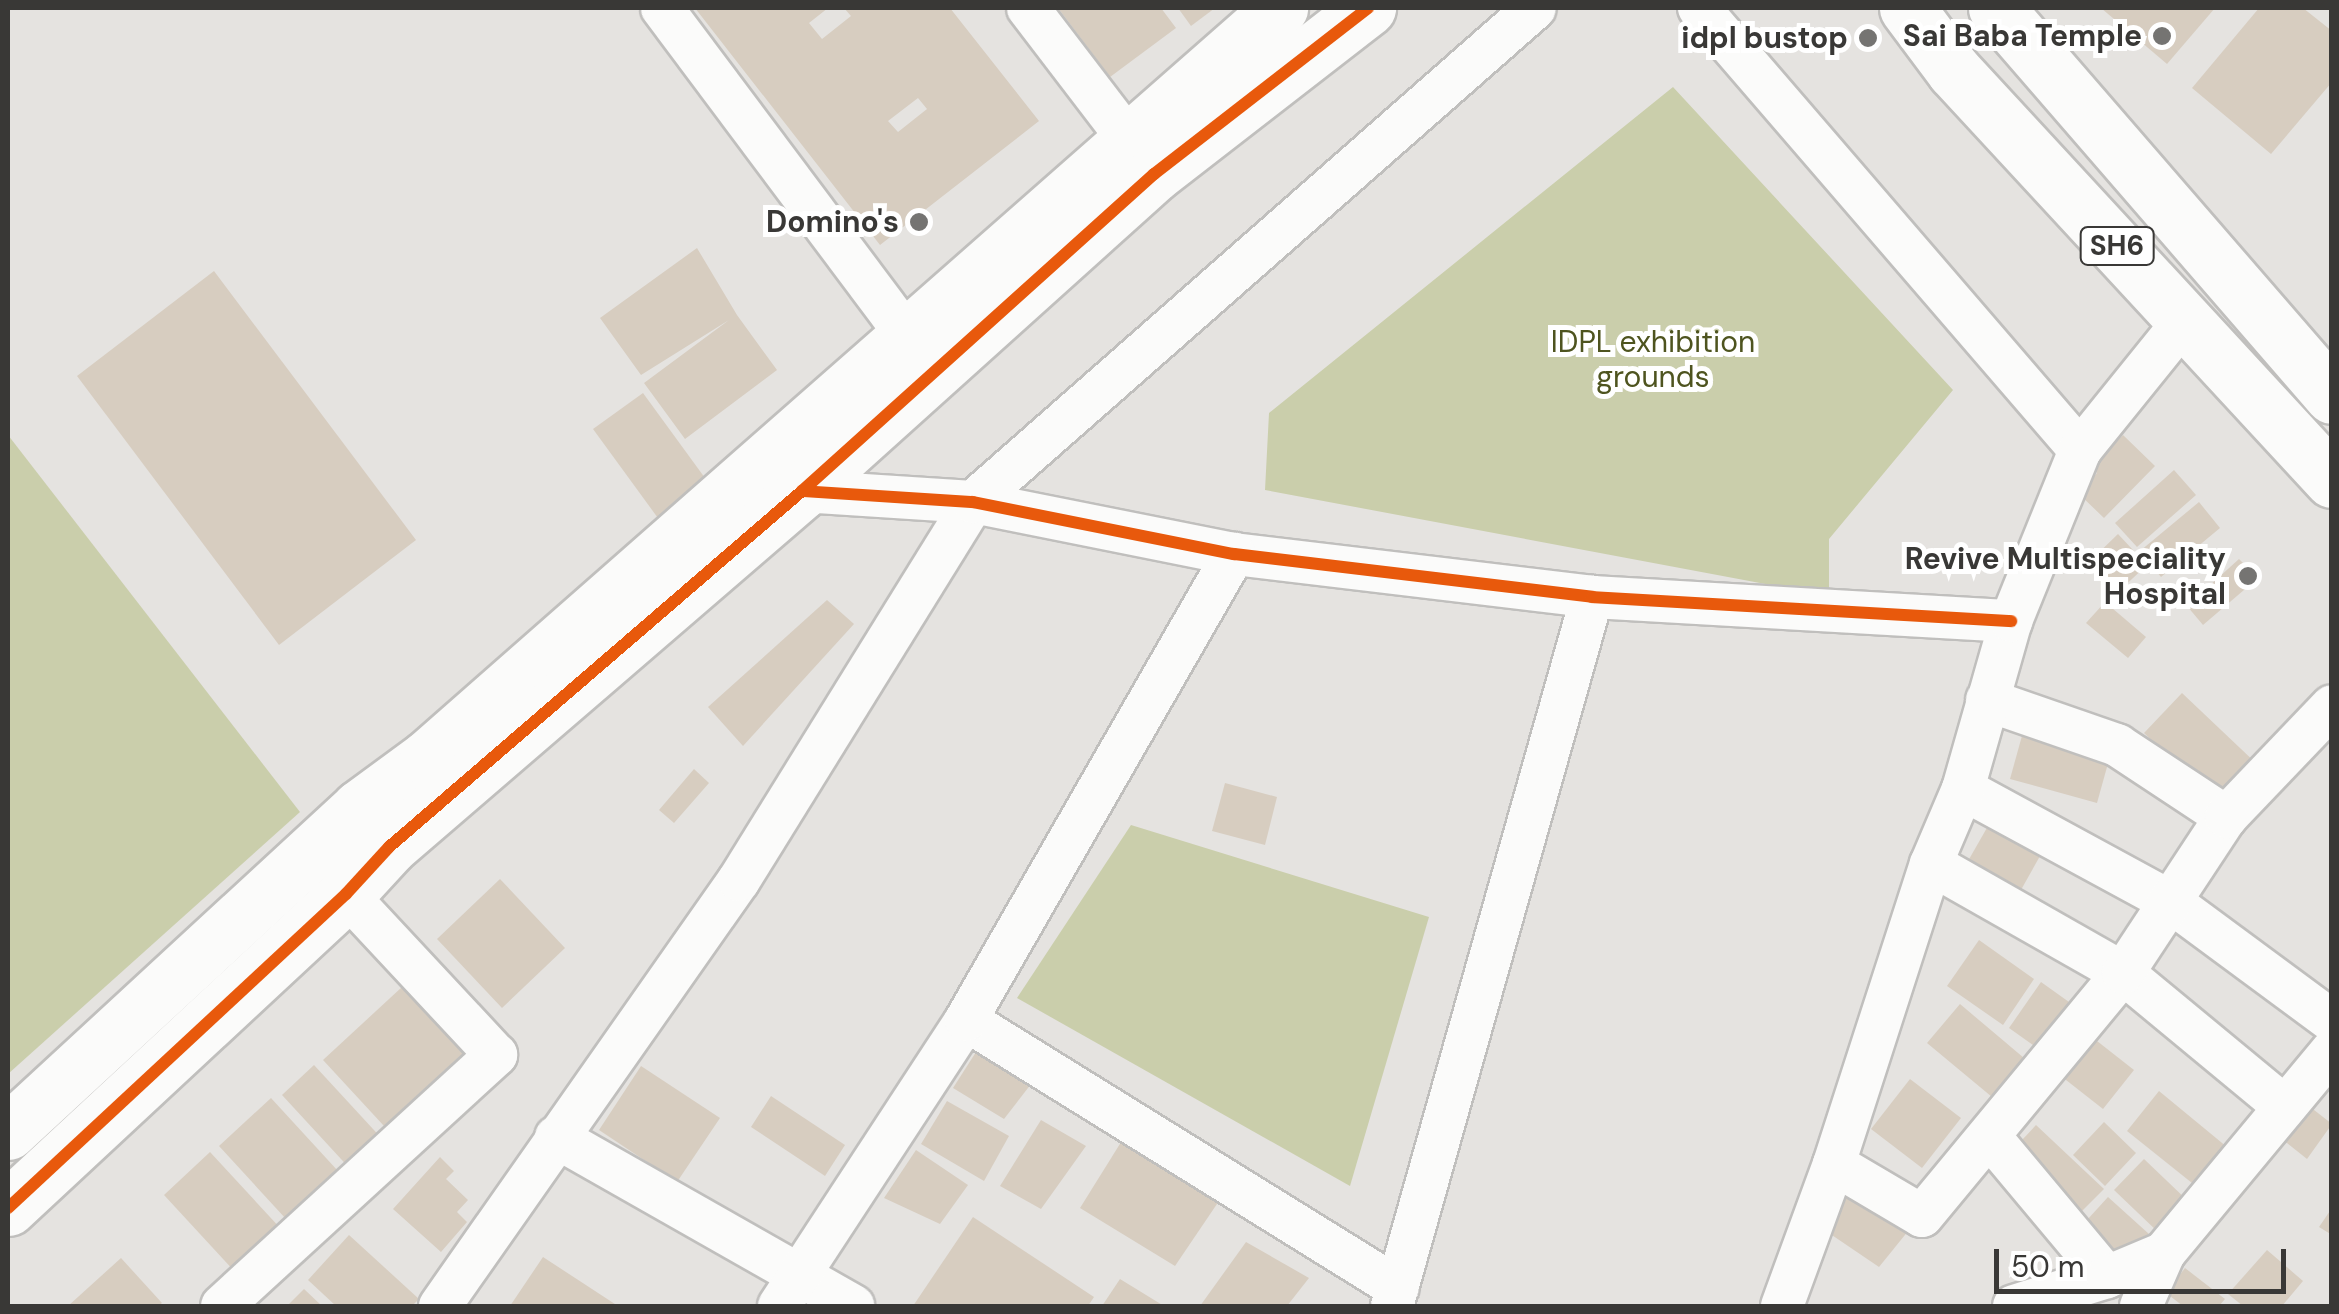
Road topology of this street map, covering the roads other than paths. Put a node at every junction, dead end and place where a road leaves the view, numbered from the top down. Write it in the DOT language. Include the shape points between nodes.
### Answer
graph roads {
  1 [pos="662,8"];
  2 [pos="1028,8"];
  3 [pos="1280,8"];
  4 [pos="1368,8"];
  5 [pos="1535,8"];
  6 [pos="1699,8"];
  7 [pos="1875,8"];
  8 [pos="1907,8"];
  9 [pos="1996,8"];
  10 [pos="1954,70"];
  11 [pos="1128,139"];
  12 [pos="2185,320"];
  13 [pos="908,336"];
  14 [pos="2332,396"];
  15 [pos="2080,450"];
  16 [pos="2332,480"];
  17 [pos="802,491"];
  18 [pos="974,502"];
  19 [pos="1234,554"];
  20 [pos="1592,597"];
  21 [pos="2011,622"];
  22 [pos="1987,700"];
  23 [pos="2332,706"];
  24 [pos="1963,789"];
  25 [pos="2226,817"];
  26 [pos="1931,864"];
  27 [pos="346,894"];
  28 [pos="2171,902"];
  29 [pos="2123,973"];
  30 [pos="966,1020"];
  31 [pos="2332,1021"];
  32 [pos="2332,1050"];
  33 [pos="2285,1107"];
  34 [pos="8,1132"];
  35 [pos="1990,1137"];
  36 [pos="556,1138"];
  37 [pos="1834,1164"];
  38 [pos="8,1208"];
  39 [pos="2164,1253"];
  40 [pos="2107,1277"];
  41 [pos="789,1290"];
  42 [pos="1395,1297"];
  43 [pos="222,1306"];
  44 [pos="440,1306"];
  45 [pos="854,1306"];
  46 [pos="1782,1306"];
  47 [pos="2014,1306"];
  48 [pos="2142,1306"];
  1 -- 13 [label="street"];
  2 -- 11 [label="street"];
  3 -- 11 [label="street"];
  4 -- 17 [label="street" via="1154,174"];
  5 -- 18 [label="street"];
  6 -- 15 [label="street"];
  7 -- 10 [label="street"];
  8 -- 10 [label="street, SH6"];
  9 -- 14 [label="street, SH6"];
  10 -- 12 [label="street, SH6"];
  11 -- 13 [label="street"];
  12 -- 15 [label="street"];
  12 -- 16 [label="street, SH6"];
  13 -- 34 [label="street" via="427,758 359,808"];
  15 -- 21 [label="street"];
  17 -- 18 [label="street"];
  17 -- 27 [label="street" via="389,847"];
  18 -- 19 [label="street"];
  18 -- 36 [label="street" via="739,880"];
  19 -- 20 [label="street"];
  19 -- 30 [label="street"];
  20 -- 21 [label="street"];
  20 -- 42 [label="street"];
  21 -- 22 [label="street"];
  22 -- 24 [label="street"];
  22 -- 25 [label="street" via="2117,744"];
  23 -- 25 [label="street"];
  24 -- 26 [label="street"];
  24 -- 28 [label="street"];
  25 -- 28 [label="street"];
  26 -- 29 [label="street"];
  26 -- 37 [label="street"];
  27 -- 38 [label="street"];
  27 -- 43 [label="street" via="496,1055"];
  28 -- 29 [label="street"];
  28 -- 31 [label="street"];
  29 -- 33 [label="street"];
  29 -- 35 [label="street"];
  30 -- 41 [label="street"];
  30 -- 42 [label="street"];
  32 -- 33 [label="street"];
  33 -- 39 [label="street"];
  35 -- 37 [label="street" via="1922,1216"];
  35 -- 40 [label="street"];
  36 -- 41 [label="street"];
  36 -- 44 [label="street"];
  37 -- 46 [label="street"];
  39 -- 40 [label="street"];
  39 -- 48 [label="street"];
  40 -- 47 [label="street"];
  41 -- 45 [label="street"];
}
